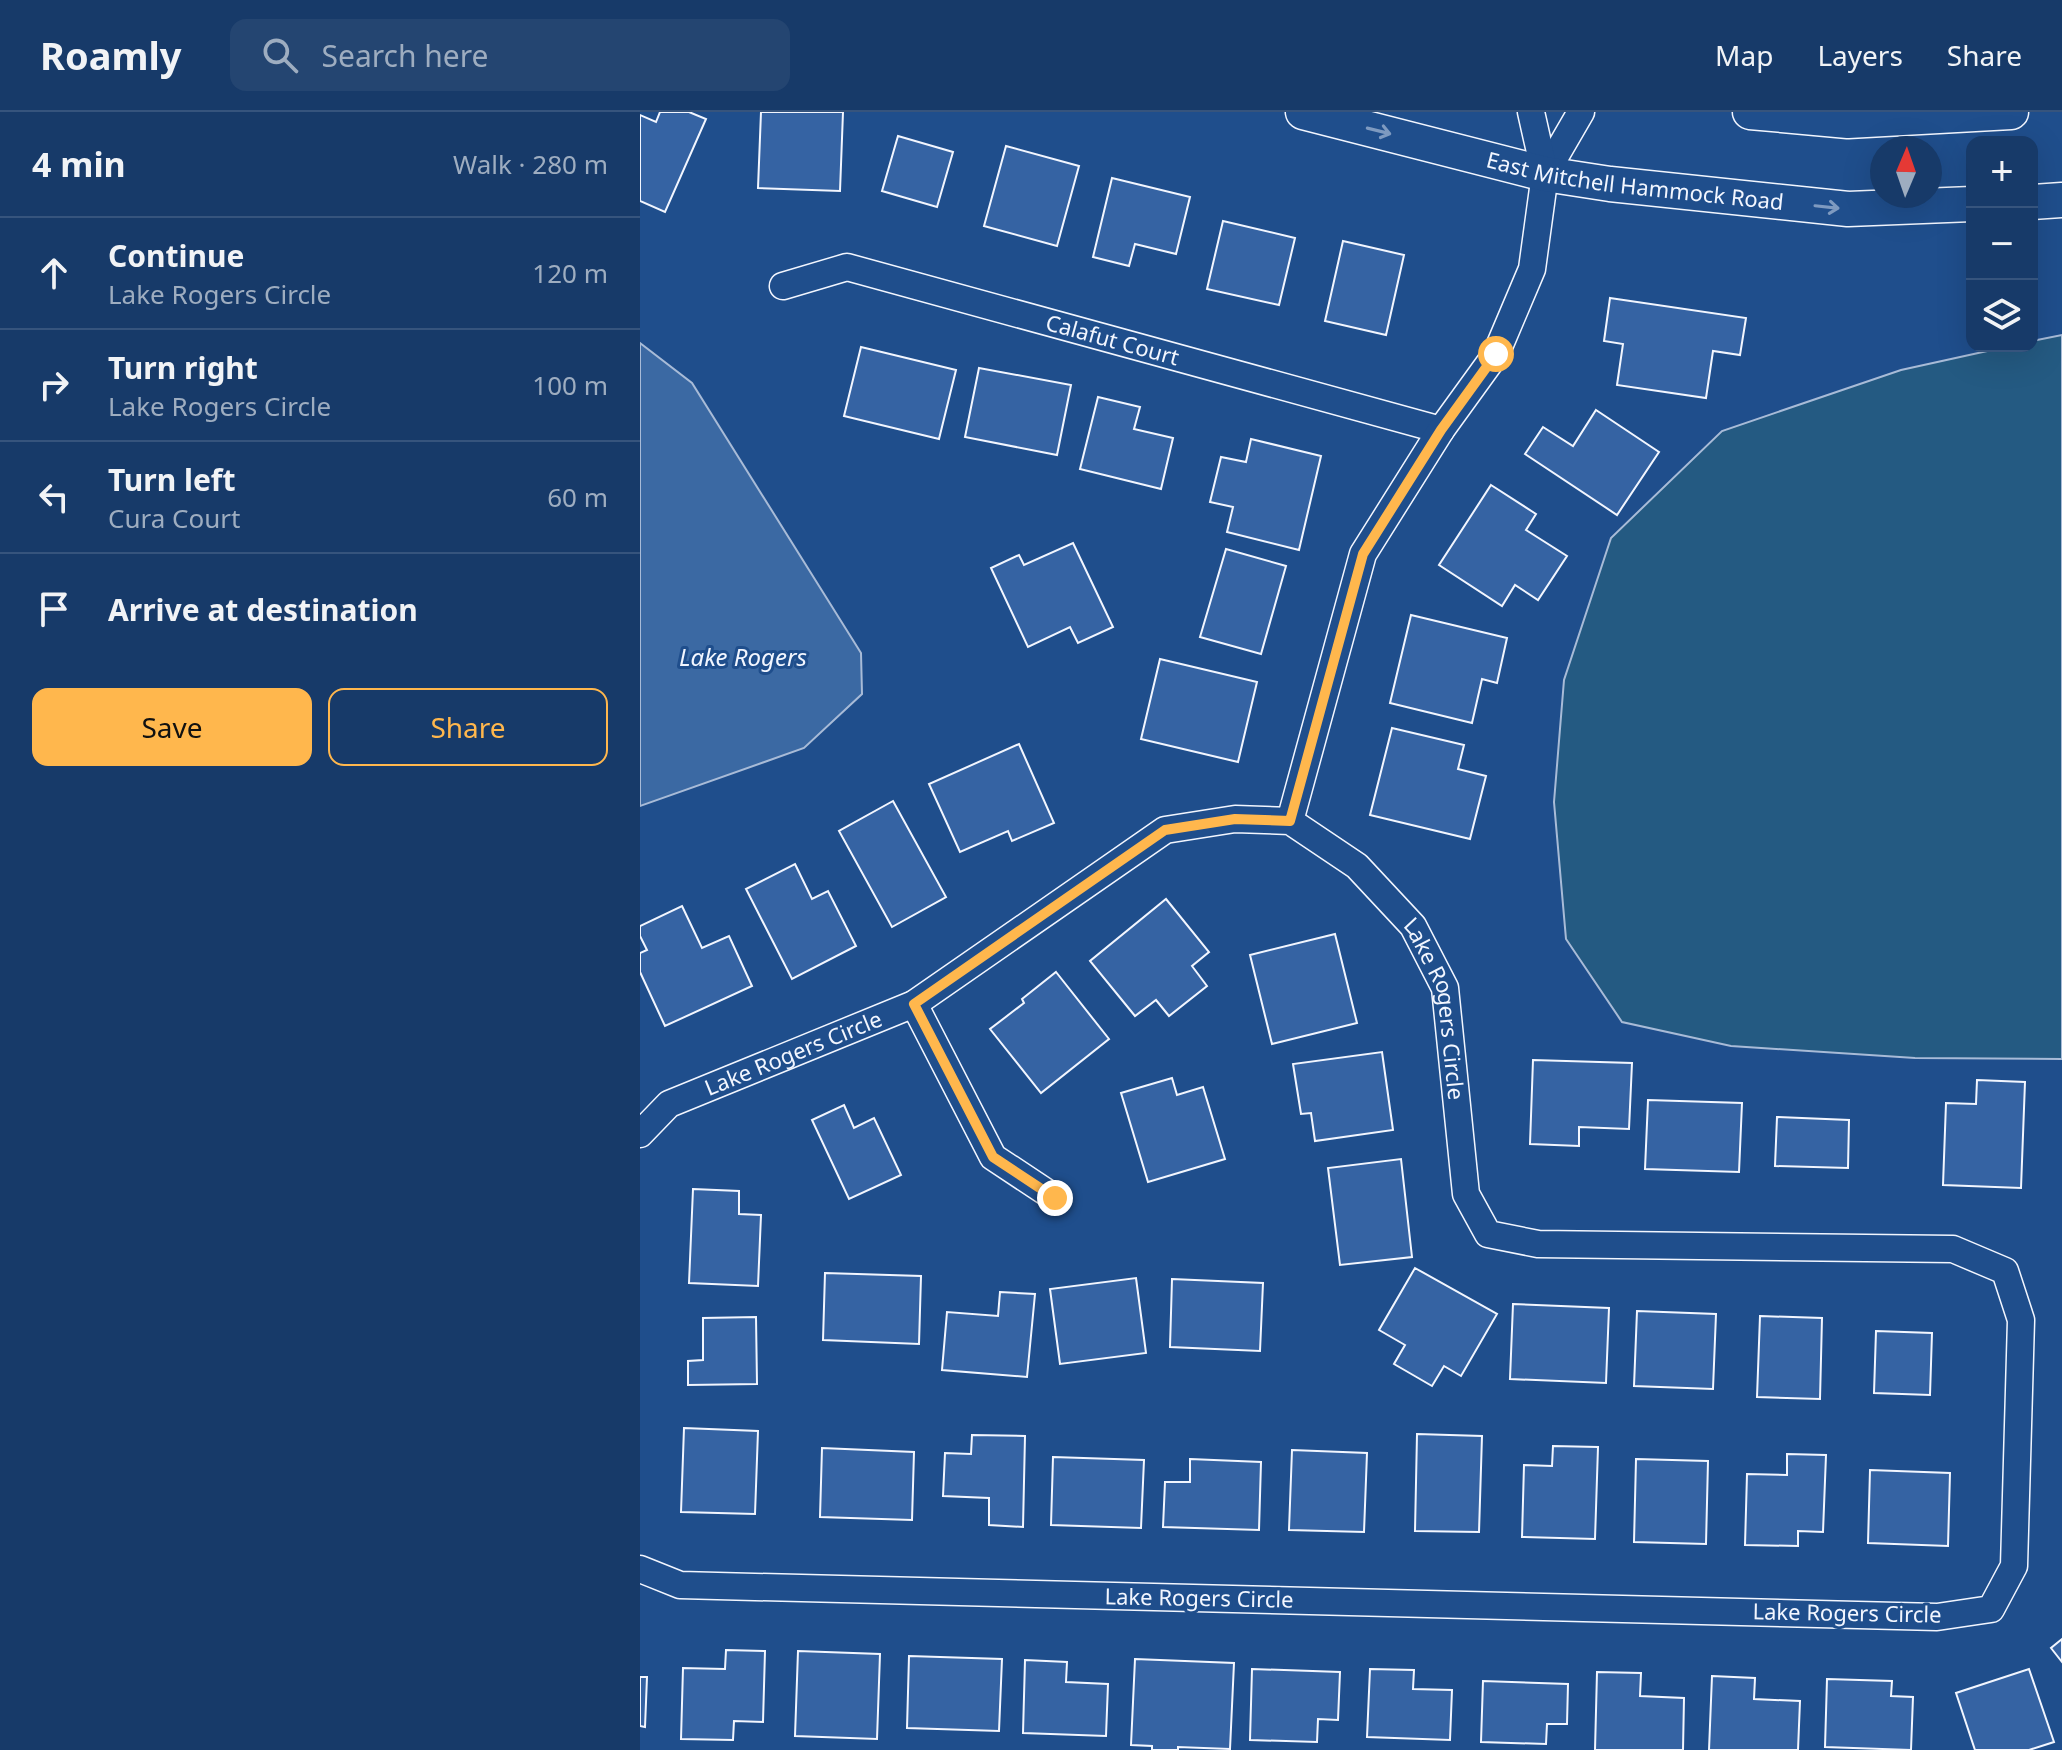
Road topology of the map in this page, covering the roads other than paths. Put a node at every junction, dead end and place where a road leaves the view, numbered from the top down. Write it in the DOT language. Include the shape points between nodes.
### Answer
graph roads {
  1 [pos="1303,112"];
  2 [pos="1531,112"];
  3 [pos="1581,112"];
  4 [pos="1750,112"];
  5 [pos="2011,112"];
  6 [pos="1545,174"];
  7 [pos="2062,200"];
  8 [pos="2038,202"];
  9 [pos="1966,204"];
  10 [pos="783,286"];
  11 [pos="1441,430"];
  12 [pos="1290,821"];
  13 [pos="914,1004"];
  14 [pos="640,1134"];
  15 [pos="1055,1198"];
  16 [pos="640,1569"];
  1 -- 6 [label="street, East Mitchell Hammock Road, one-way"];
  2 -- 6 [label="street"];
  3 -- 6 [label="street"];
  4 -- 5 [label="street" via="1848,121"];
  6 -- 9 [label="street, East Mitchell Hammock Road, one-way" via="1848,209"];
  6 -- 11 [label="street" via="1532,269 1496,354"];
  7 -- 8 [label="street"];
  10 -- 11 [label="street, Calafut Court" via="847,267"];
  11 -- 12 [label="street" via="1363,554"];
  12 -- 13 [label="street, Lake Rogers Circle" via="1235,819 1165,830"];
  12 -- 16 [label="street, Lake Rogers Circle" via="1357,866 1413,926 1445,988 1466,1194 1488,1234 1538,1244 1953,1249 2005,1271 2021,1320 2014,1566 1991,1609 1937,1617 680,1585"];
  13 -- 14 [label="street, Lake Rogers Circle" via="669,1104"];
  13 -- 15 [label="street" via="993,1157"];
}
